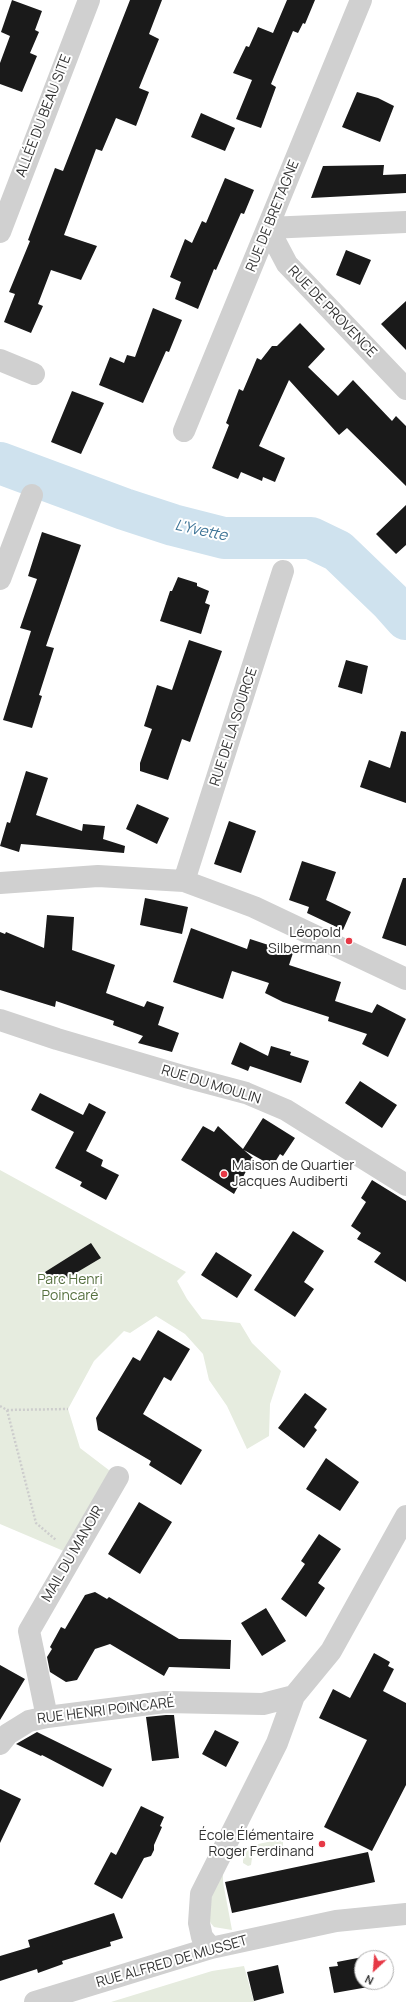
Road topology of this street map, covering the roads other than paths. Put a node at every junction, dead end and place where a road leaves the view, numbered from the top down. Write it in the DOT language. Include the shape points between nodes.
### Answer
graph roads {
  1 [pos="89,0"];
  2 [pos="361,0"];
  3 [pos="406,222"];
  4 [pos="268,228"];
  5 [pos="0,232"];
  6 [pos="0,360"];
  7 [pos="34,374"];
  8 [pos="406,389"];
  9 [pos="184,431"];
  10 [pos="32,495"];
  11 [pos="283,571"];
  12 [pos="0,579"];
  13 [pos="184,882"];
  14 [pos="0,883"];
  15 [pos="406,979"];
  16 [pos="0,1020"];
  17 [pos="406,1185"];
  18 [pos="118,1478"];
  19 [pos="406,1516"];
  20 [pos="294,1696"];
  21 [pos="47,1717"];
  22 [pos="0,1744"];
  23 [pos="406,1914"];
  24 [pos="211,1948"];
  25 [pos="45,2001"];
  1 -- 5 [label="street, ALLÉE DU BEAU SITE"];
  2 -- 4 [label="street, RUE DE BRETAGNE"];
  3 -- 4 [label="street"];
  4 -- 8 [label="street, RUE DE PROVENCE" via="287,264"];
  4 -- 9 [label="street, RUE DE BRETAGNE"];
  6 -- 7 [label="street"];
  10 -- 12 [label="street"];
  11 -- 13 [label="street, RUE DE LA SOURCE"];
  13 -- 14 [label="street" via="98,876"];
  13 -- 15 [label="street" via="254,907"];
  16 -- 17 [label="street, RUE DU MOULIN" via="186,1078 246,1093 286,1110"];
  18 -- 21 [label="street, MAIL DU MANOIR" via="29,1631"];
  19 -- 20 [label="street" via="331,1651"];
  20 -- 21 [label="street, RUE HENRI POINCARÉ" via="263,1704 165,1702"];
  20 -- 24 [label="street" via="277,1743 201,1894 199,1923 202,1937"];
  21 -- 22 [label="street, RUE HENRI POINCARÉ" via="29,1721 8,1734"];
  23 -- 24 [label="street, RUE ALFRED DE MUSSET" via="336,1921"];
  24 -- 25 [label="street, RUE ALFRED DE MUSSET"];
}
